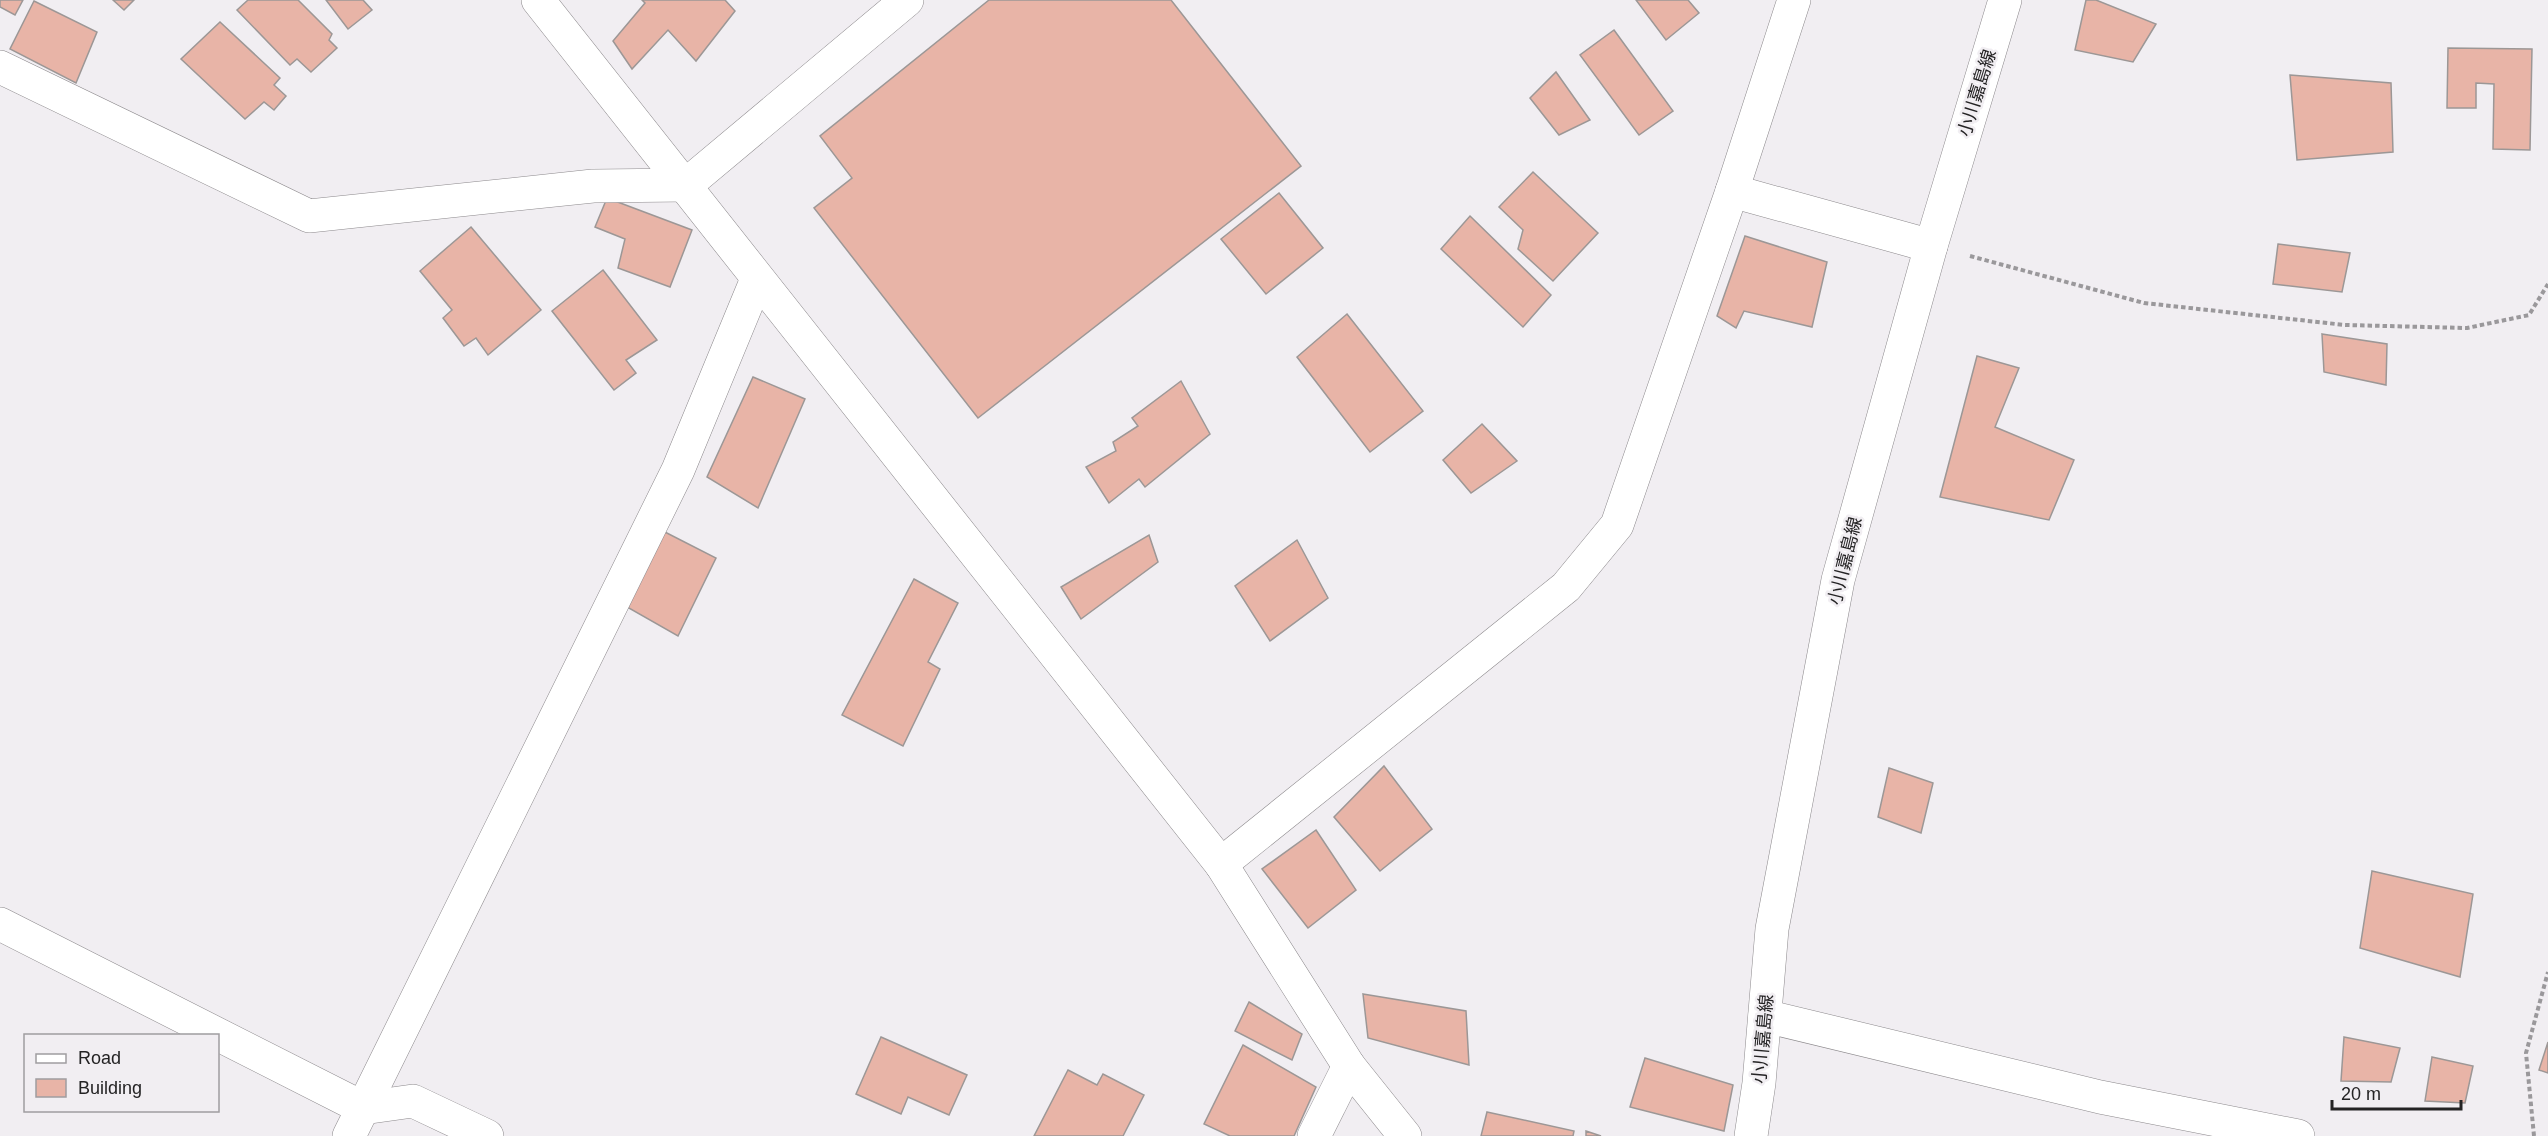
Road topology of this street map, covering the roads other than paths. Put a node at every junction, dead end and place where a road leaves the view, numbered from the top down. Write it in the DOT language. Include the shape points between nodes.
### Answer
graph roads {
  1 [pos="538,0"];
  2 [pos="907,0"];
  3 [pos="1794,0"];
  4 [pos="2005,0"];
  5 [pos="0,67"];
  6 [pos="686,185"];
  7 [pos="1732,191"];
  8 [pos="1931,246"];
  9 [pos="757,279"];
  10 [pos="1221,864"];
  11 [pos="0,924"];
  12 [pos="1765,1016"];
  13 [pos="198,1034"];
  14 [pos="219,1046"];
  15 [pos="1349,1066"];
  16 [pos="356,1122"];
  17 [pos="487,1136"];
  18 [pos="1314,1136"];
  19 [pos="1405,1136"];
  20 [pos="1751,1136"];
  21 [pos="2298,1136"];
  1 -- 6 [label="street"];
  2 -- 6 [label="street"];
  3 -- 7 [label="street"];
  4 -- 8 [label="street, 小川嘉島線"];
  5 -- 6 [label="street" via="309,216 592,186"];
  6 -- 9 [label="street"];
  7 -- 8 [label="street"];
  7 -- 10 [label="street" via="1617,525 1566,587"];
  8 -- 12 [label="street, 小川嘉島線" via="1838,580 1772,929"];
  9 -- 10 [label="street"];
  9 -- 16 [label="street" via="678,470"];
  10 -- 15 [label="street"];
  11 -- 13 [label="street"];
  12 -- 20 [label="street, 小川嘉島線"];
  12 -- 21 [label="street" via="2100,1097"];
  14 -- 16 [label="street"];
  15 -- 18 [label="street"];
  15 -- 19 [label="street"];
  16 -- 17 [label="street" via="413,1101"];
}
